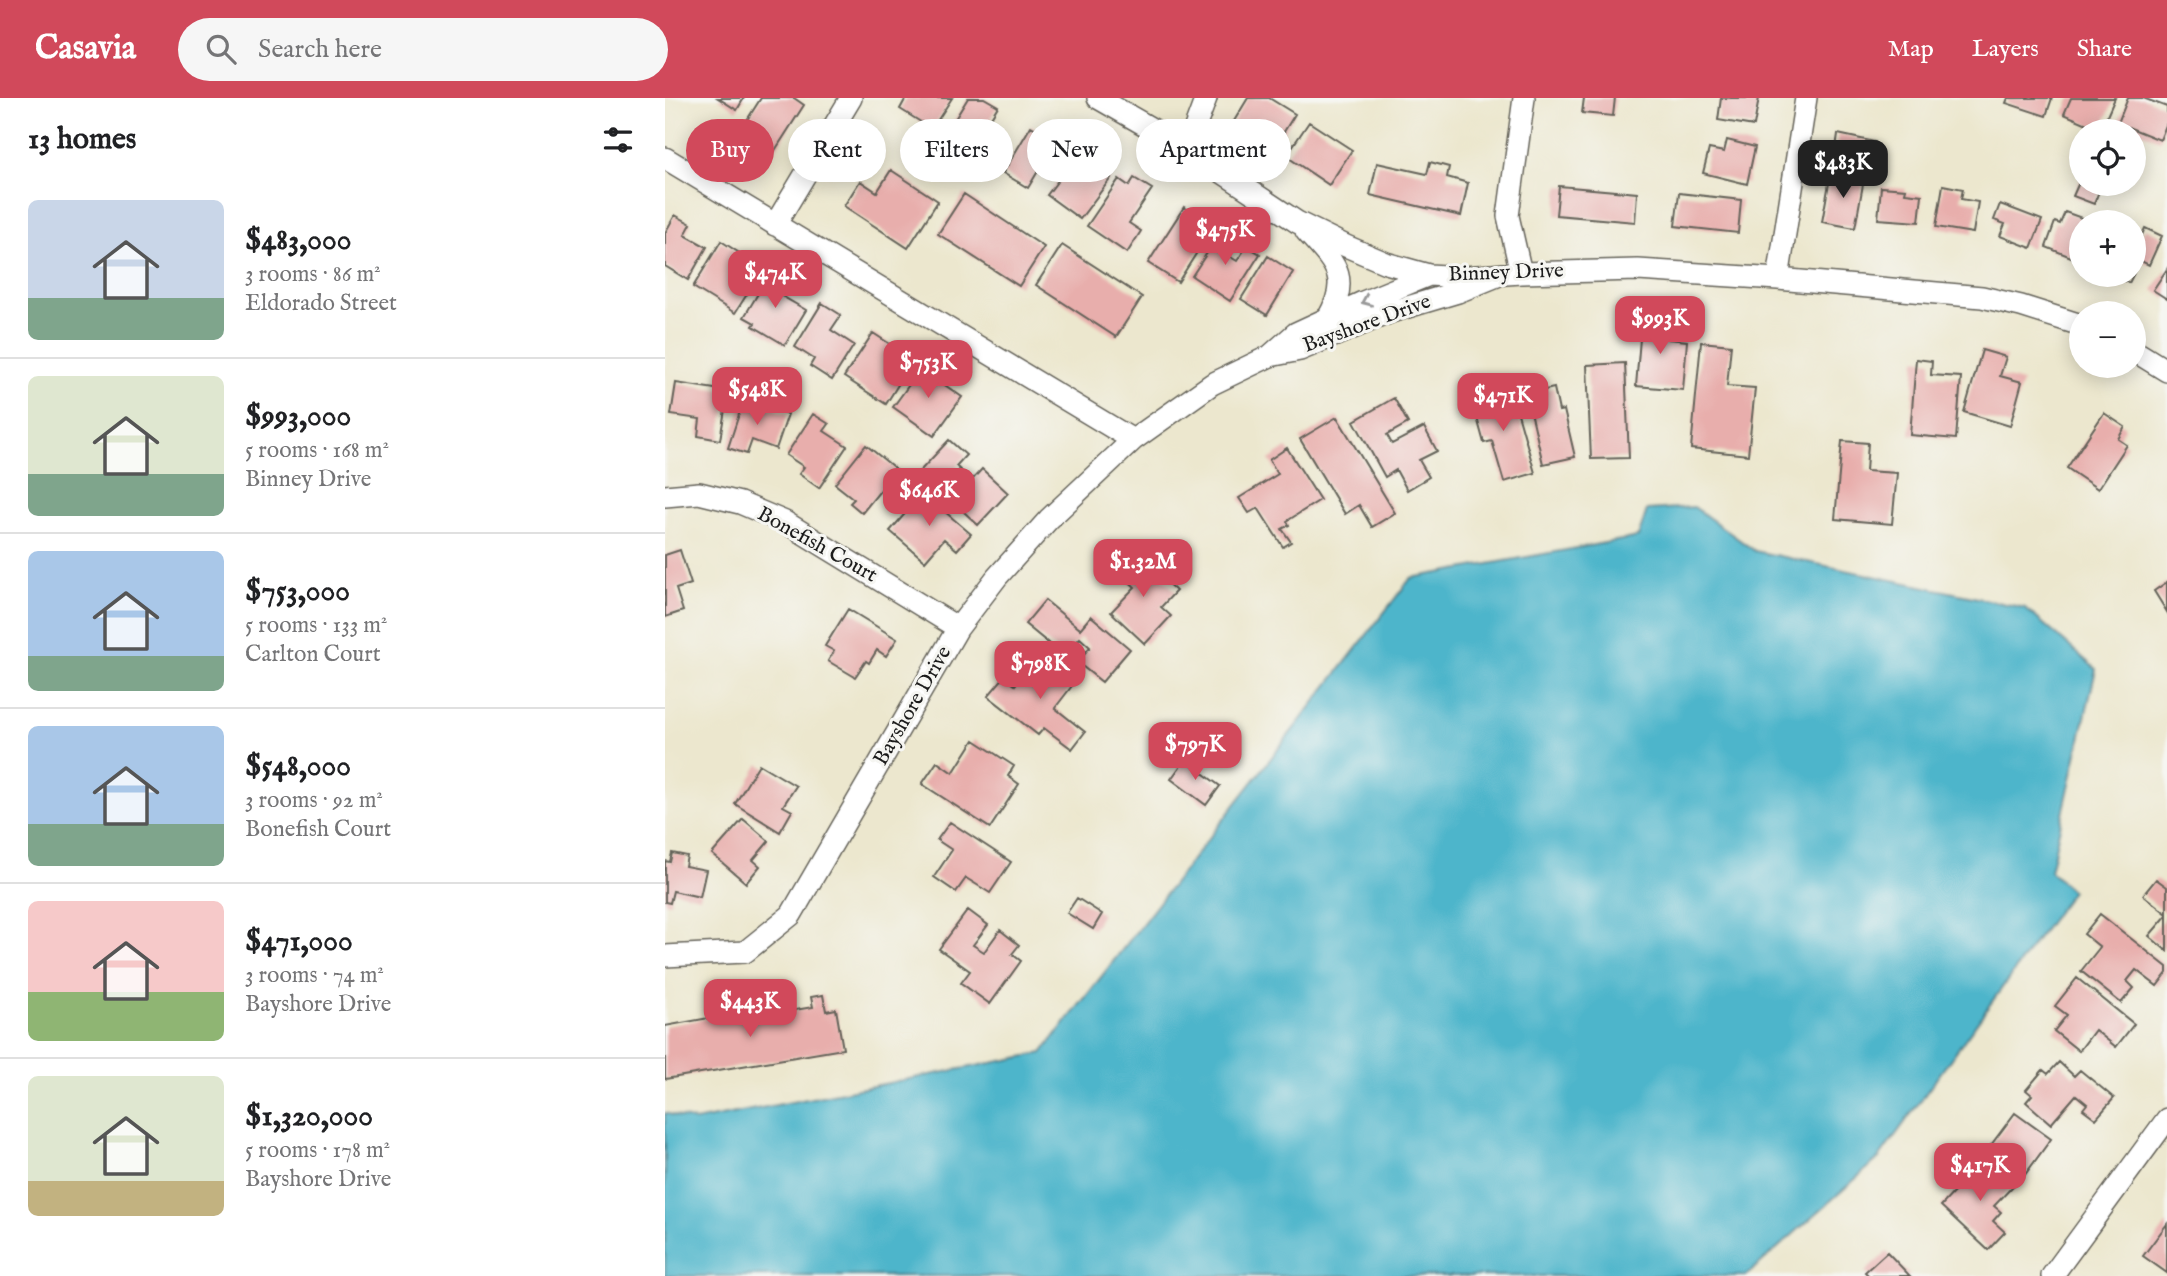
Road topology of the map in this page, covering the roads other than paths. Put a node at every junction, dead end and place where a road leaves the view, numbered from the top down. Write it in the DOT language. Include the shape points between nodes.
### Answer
graph roads {
  1 [pos="851,98"];
  2 [pos="1098,98"];
  3 [pos="1206,98"];
  4 [pos="1524,98"];
  5 [pos="1806,98"];
  6 [pos="1198,119"];
  7 [pos="1136,120"];
  8 [pos="665,158"];
  9 [pos="1237,182"];
  10 [pos="1297,222"];
  11 [pos="775,225"];
  12 [pos="1511,273"];
  13 [pos="1429,275"];
  14 [pos="1778,279"];
  15 [pos="1328,318"];
  16 [pos="2069,321"];
  17 [pos="1270,356"];
  18 [pos="2146,358"];
  19 [pos="2167,371"];
  20 [pos="1133,440"];
  21 [pos="665,496"];
  22 [pos="958,628"];
  23 [pos="665,956"];
  24 [pos="2167,1119"];
  25 [pos="2052,1276"];
  1 -- 11 [label="street"];
  2 -- 7 [label="street, Binney Drive"];
  3 -- 6 [label="street"];
  4 -- 12 [label="street" via="1508,216"];
  5 -- 14 [label="street"];
  8 -- 11 [label="street"];
  9 -- 10 [label="street, Binney Drive"];
  10 -- 13 [label="street, Binney Drive" via="1386,263"];
  10 -- 15 [label="street, Bayshore Drive" via="1335,265 1341,285"];
  11 -- 20 [label="street"];
  12 -- 13 [label="street, Binney Drive"];
  12 -- 14 [label="street, Binney Drive" via="1638,270"];
  12 -- 17 [label="street, Bayshore Drive" via="1391,312 1300,350"];
  13 -- 15 [label="street, Bayshore Drive, one-way"];
  14 -- 16 [label="street, Binney Drive" via="1982,297"];
  15 -- 17 [label="street, Bayshore Drive" via="1296,333"];
  17 -- 20 [label="street, Bayshore Drive" via="1212,384"];
  18 -- 19 [label="street"];
  20 -- 22 [label="street, Bayshore Drive" via="1049,519"];
  21 -- 22 [label="street, Bonefish Court" via="699,493 740,503 785,522"];
  22 -- 23 [label="street, Bayshore Drive" via="791,915 745,952"];
  24 -- 25 [label="street"];
}
